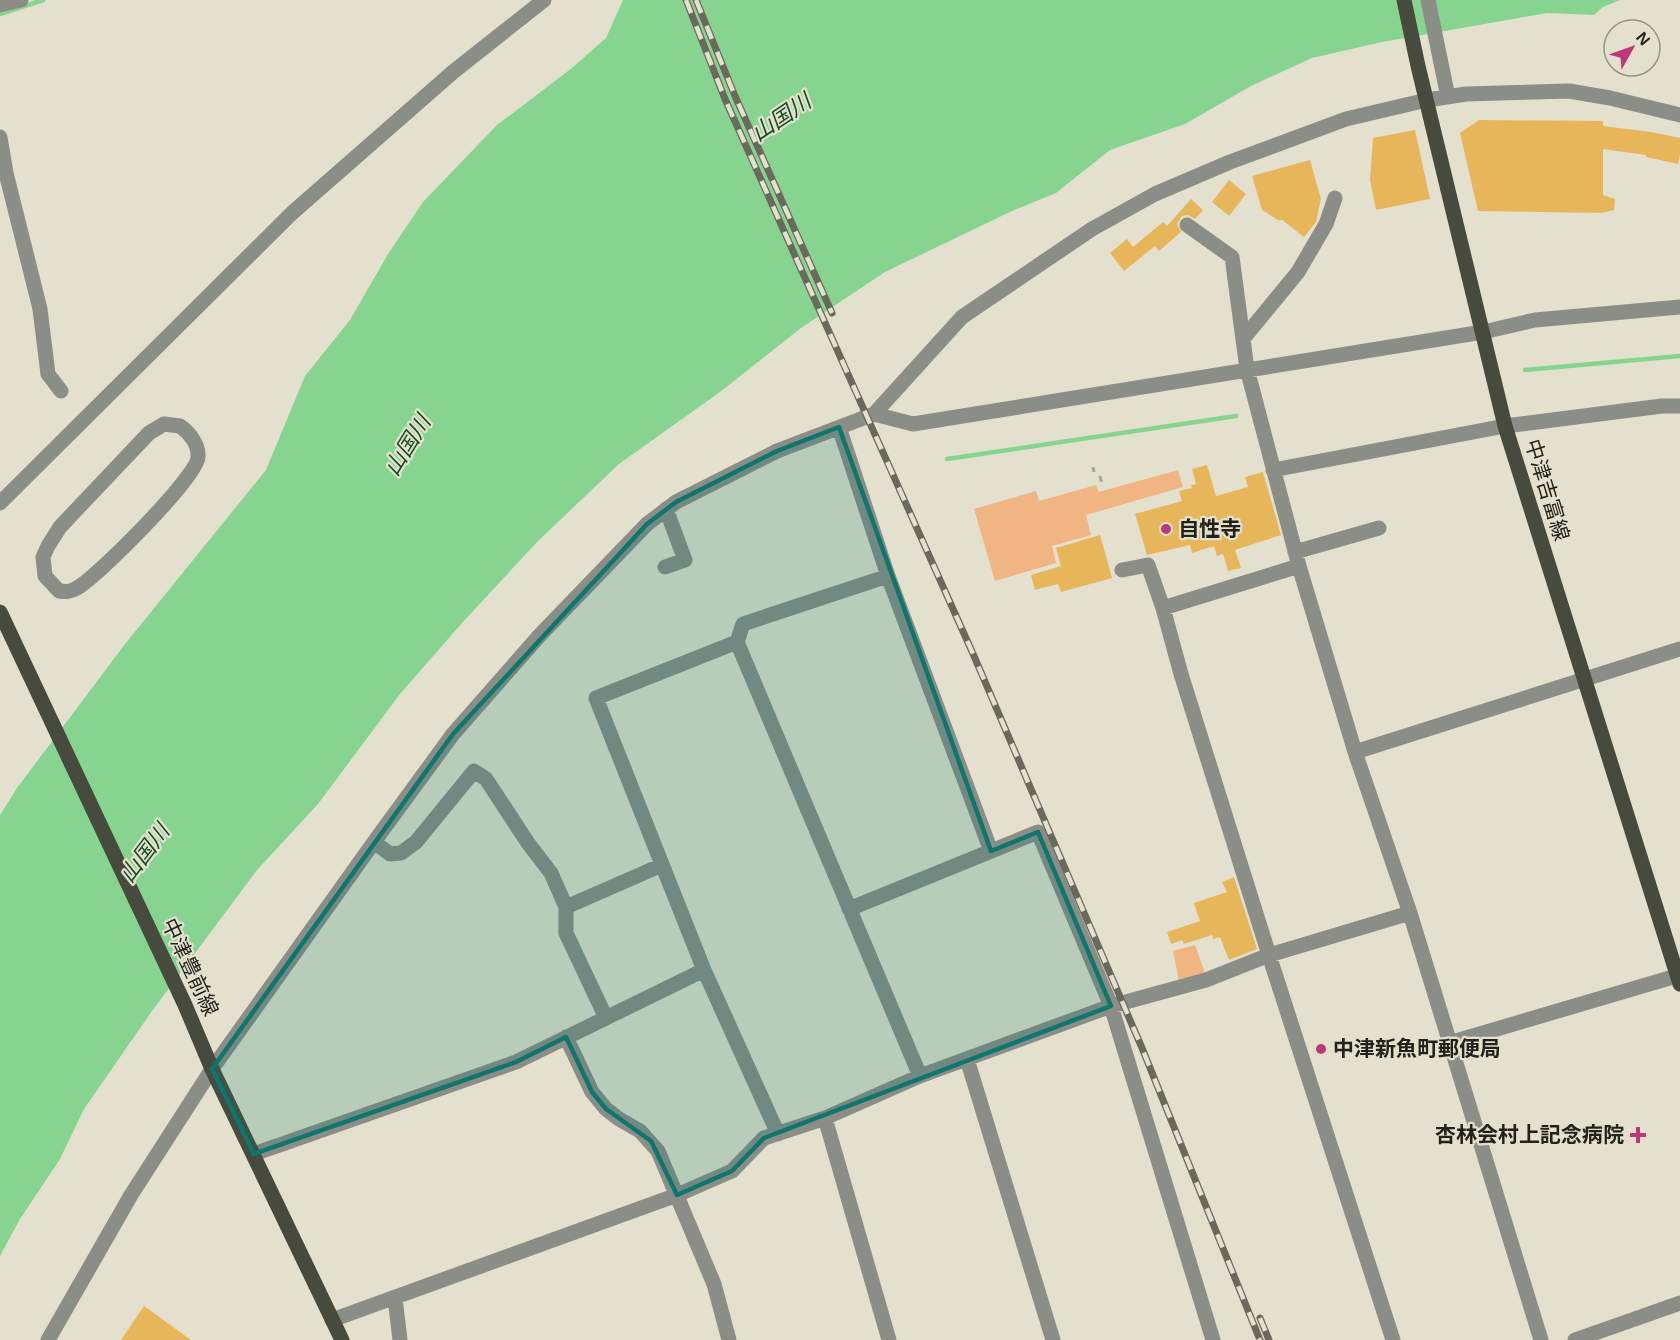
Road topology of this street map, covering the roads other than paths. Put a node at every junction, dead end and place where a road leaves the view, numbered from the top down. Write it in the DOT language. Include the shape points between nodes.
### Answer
graph roads {
  1 [pos="21,0"];
  2 [pos="544,0"];
  3 [pos="1404,0"];
  4 [pos="1428,0"];
  5 [pos="0,5"];
  6 [pos="1448,97"];
  7 [pos="1427,100"];
  8 [pos="1680,115"];
  9 [pos="0,137"];
  10 [pos="1335,198"];
  11 [pos="1187,225"];
  12 [pos="1680,307"];
  13 [pos="1483,332"];
  14 [pos="1243,339"];
  15 [pos="1248,369"];
  16 [pos="61,392"];
  17 [pos="1680,406"];
  18 [pos="874,414"];
  19 [pos="1505,426"];
  20 [pos="839,427"];
  21 [pos="195,467"];
  22 [pos="1273,470"];
  23 [pos="0,504"];
  24 [pos="666,509"];
  25 [pos="1379,528"];
  26 [pos="1297,559"];
  27 [pos="665,567"];
  28 [pos="1122,570"];
  29 [pos="888,576"];
  30 [pos="1163,608"];
  31 [pos="0,612"];
  32 [pos="737,642"];
  33 [pos="1680,649"];
  34 [pos="1584,680"];
  35 [pos="1355,752"];
  36 [pos="374,842"];
  37 [pos="991,851"];
  38 [pos="662,865"];
  39 [pos="566,907"];
  40 [pos="849,909"];
  41 [pos="1410,913"];
  42 [pos="1269,955"];
  43 [pos="704,970"];
  44 [pos="1679,978"];
  45 [pos="1111,1006"];
  46 [pos="606,1018"];
  47 [pos="566,1037"];
  48 [pos="1449,1043"];
  49 [pos="967,1059"];
  50 [pos="212,1070"];
  51 [pos="920,1076"];
  52 [pos="825,1118"];
  53 [pos="778,1134"];
  54 [pos="254,1154"];
  55 [pos="677,1195"];
  56 [pos="395,1298"];
  57 [pos="1680,1304"];
  58 [pos="332,1320"];
  59 [pos="48,1340"];
  60 [pos="342,1340"];
  61 [pos="400,1340"];
  62 [pos="729,1340"];
  63 [pos="889,1340"];
  64 [pos="1053,1340"];
  65 [pos="1212,1340"];
  66 [pos="1393,1340"];
  67 [pos="1541,1340"];
  68 [pos="1575,1340"];
  1 -- 5 [label="street"];
  2 -- 23 [label="street" via="453,72 292,213"];
  3 -- 7 [label="main road, 中津吉富線"];
  4 -- 6 [label="street"];
  6 -- 7 [label="street"];
  6 -- 8 [label="street" via="1569,91"];
  7 -- 13 [label="main road, 中津吉富線"];
  7 -- 18 [label="street" via="1346,119 1230,162 1155,194 1092,229 962,317"];
  9 -- 16 [label="street" via="40,309 48,374"];
  10 -- 14 [label="street" via="1326,225 1298,272"];
  11 -- 14 [label="street" via="1232,257"];
  12 -- 13 [label="street" via="1535,320"];
  13 -- 15 [label="street"];
  13 -- 19 [label="main road, 中津吉富線"];
  14 -- 15 [label="street"];
  15 -- 18 [label="street" via="913,423"];
  15 -- 22 [label="street"];
  17 -- 19 [label="street"];
  18 -- 20 [label="street"];
  19 -- 22 [label="street"];
  19 -- 34 [label="main road, 中津吉富線"];
  20 -- 24 [label="street" via="777,451"];
  20 -- 29 [label="street"];
  21 -- 21 [label="street" via="173,495 78,588 68,592 56,589 45,576 43,557 60,527 149,433 164,424 184,429 196,444"];
  22 -- 26 [label="street"];
  24 -- 27 [label="street" via="685,560"];
  24 -- 36 [label="street" via="647,524 453,734"];
  25 -- 26 [label="street"];
  26 -- 30 [label="street"];
  26 -- 35 [label="street"];
  28 -- 30 [label="street" via="1148,565"];
  29 -- 32 [label="street" via="743,624"];
  29 -- 37 [label="street"];
  30 -- 42 [label="street"];
  31 -- 50 [label="main road, 中津豊前線"];
  32 -- 38 [label="street" via="596,698"];
  32 -- 40 [label="street"];
  33 -- 34 [label="street"];
  34 -- 35 [label="street"];
  34 -- 44 [label="main road, 中津吉富線"];
  35 -- 41 [label="street"];
  36 -- 39 [label="street" via="390,854 401,853 416,842 474,771 486,779 551,873"];
  36 -- 50 [label="street"];
  37 -- 40 [label="street"];
  37 -- 45 [label="street" via="1038,832"];
  38 -- 39 [label="street"];
  38 -- 43 [label="street"];
  39 -- 46 [label="street" via="566,933"];
  40 -- 51 [label="street"];
  41 -- 42 [label="street"];
  41 -- 48 [label="street"];
  42 -- 45 [label="street" via="1206,980"];
  42 -- 66 [label="street"];
  43 -- 46 [label="street"];
  43 -- 53 [label="street"];
  44 -- 48 [label="street"];
  45 -- 49 [label="street"];
  45 -- 65 [label="street"];
  46 -- 47 [label="street"];
  47 -- 54 [label="street" via="516,1062"];
  47 -- 55 [label="street" via="592,1092 606,1109 651,1141"];
  48 -- 67 [label="street"];
  49 -- 51 [label="street"];
  49 -- 64 [label="street"];
  50 -- 54 [label="main road, 中津豊前線"];
  50 -- 59 [label="street" via="131,1195"];
  51 -- 52 [label="street"];
  52 -- 53 [label="street"];
  52 -- 63 [label="street"];
  53 -- 55 [label="street" via="764,1138 732,1171"];
  54 -- 58 [label="main road, 中津豊前線"];
  55 -- 56 [label="street"];
  55 -- 62 [label="street" via="714,1284"];
  56 -- 58 [label="street"];
  56 -- 61 [label="street"];
  57 -- 68 [label="street"];
  58 -- 60 [label="main road, 中津豊前線"];
}
